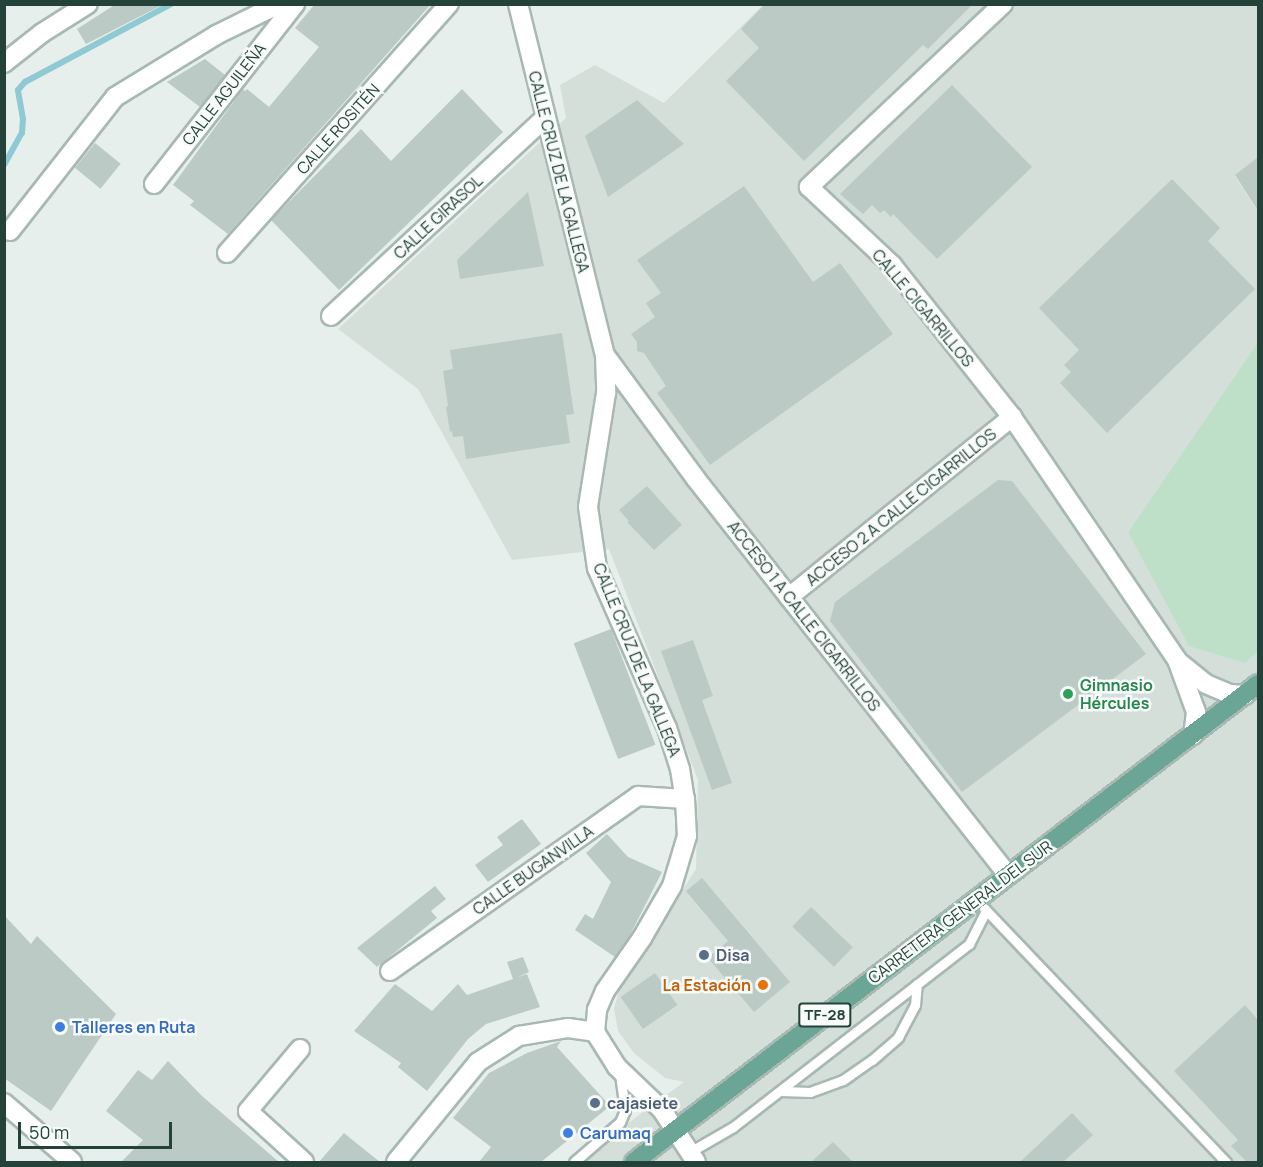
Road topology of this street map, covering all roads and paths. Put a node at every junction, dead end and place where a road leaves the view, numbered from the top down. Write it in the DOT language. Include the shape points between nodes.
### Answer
graph roads {
  1 [pos="88,4"];
  2 [pos="279,4"];
  3 [pos="295,4"];
  4 [pos="448,4"];
  5 [pos="518,4"];
  6 [pos="1002,4"];
  7 [pos="4,63"];
  8 [pos="545,118"];
  9 [pos="154,184"];
  10 [pos="10,231"];
  11 [pos="227,253"];
  12 [pos="331,316"];
  13 [pos="605,355"];
  14 [pos="1012,417"];
  15 [pos="789,597"];
  16 [pos="1177,660"];
  17 [pos="1252,689"];
  18 [pos="1193,735"];
  19 [pos="684,799"];
  20 [pos="1008,875"];
  21 [pos="981,905"];
  22 [pos="390,971"];
  23 [pos="917,984"];
  24 [pos="595,1032"];
  25 [pos="300,1049"];
  26 [pos="617,1067"];
  27 [pos="781,1091"];
  28 [pos="4,1103"];
  29 [pos="675,1130"];
  30 [pos="692,1158"];
  31 [pos="72,1162"];
  32 [pos="304,1162"];
  33 [pos="396,1162"];
  34 [pos="574,1162"];
  35 [pos="634,1162"];
  36 [pos="1226,1162"];
  1 -- 7 [label="street"];
  2 -- 10 [label="street" via="216,36 115,97"];
  3 -- 9 [label="street, CALLE AGUILEÑA"];
  4 -- 11 [label="street, CALLE ROSITÉN"];
  5 -- 8 [label="street, CALLE CRUZ DE LA GALLEGA"];
  6 -- 14 [label="street, CALLE CIGARRILLOS" via="809,187 892,265"];
  8 -- 12 [label="street, CALLE GIRASOL"];
  8 -- 13 [label="street, CALLE CRUZ DE LA GALLEGA"];
  13 -- 15 [label="street, ACCESO 1 A CALLE CIGARRILLOS"];
  13 -- 19 [label="street, CALLE CRUZ DE LA GALLEGA" via="606,393 588,507 597,568 667,728 680,769"];
  14 -- 15 [label="street, ACCESO 2 A CALLE CIGARRILLOS"];
  14 -- 16 [label="street, CALLE CIGARRILLOS"];
  15 -- 20 [label="street, ACCESO 1 A CALLE CIGARRILLOS"];
  16 -- 17 [label="street" via="1206,684 1230,694"];
  16 -- 18 [label="street" via="1196,712"];
  17 -- 18 [label="main road, CARRETERA GENERAL DEL SUR / TF-28"];
  18 -- 20 [label="main road, CARRETERA GENERAL DEL SUR / TF-28"];
  19 -- 22 [label="street, CALLE BUGANVILLA" via="638,796"];
  19 -- 24 [label="street, CALLE CRUZ DE LA GALLEGA" via="687,836 672,886 605,991 597,1010"];
  20 -- 21 [label="main road, CARRETERA GENERAL DEL SUR / TF-28"];
  21 -- 23 [label="lane" via="969,944"];
  21 -- 29 [label="main road, CARRETERA GENERAL DEL SUR / TF-28"];
  21 -- 36 [label="lane"];
  23 -- 27 [label="lane"];
  23 -- 27 [label="lane" via="915,1005 898,1037 872,1060 843,1080 810,1092"];
  24 -- 26 [label="street"];
  24 -- 33 [label="street" via="568,1028 519,1036 478,1062"];
  25 -- 32 [label="street" via="248,1111"];
  26 -- 29 [label="street" via="662,1110"];
  26 -- 34 [label="lane" via="625,1095 620,1122"];
  27 -- 30 [label="lane"];
  28 -- 31 [label="street"];
  29 -- 30 [label="street"];
  29 -- 35 [label="main road, CARRETERA GENERAL DEL SUR / TF-28"];
}
